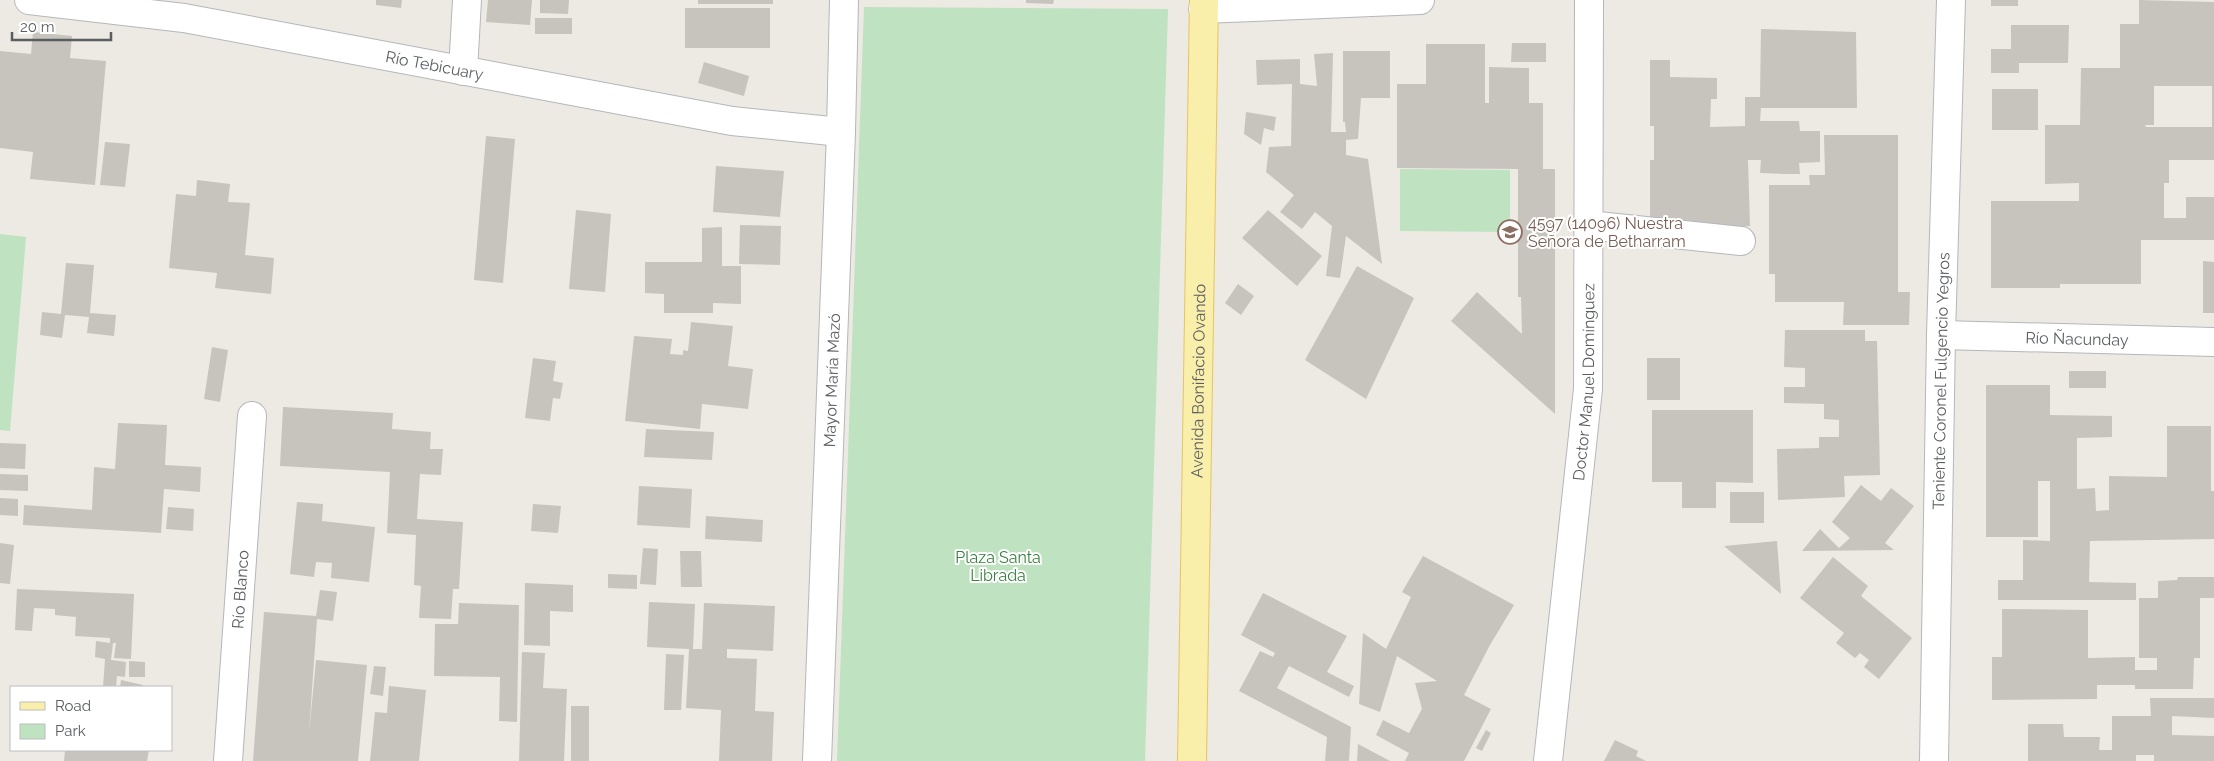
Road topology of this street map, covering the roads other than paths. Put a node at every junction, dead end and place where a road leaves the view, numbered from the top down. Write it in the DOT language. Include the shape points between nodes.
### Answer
graph roads {
  1 [pos="29,0"];
  2 [pos="467,0"];
  3 [pos="844,0"];
  4 [pos="1420,0"];
  5 [pos="1589,0"];
  6 [pos="1951,0"];
  7 [pos="1204,5"];
  8 [pos="463,71"];
  9 [pos="841,132"];
  10 [pos="1588,226"];
  11 [pos="1741,241"];
  12 [pos="1941,335"];
  13 [pos="2214,342"];
  14 [pos="252,416"];
  15 [pos="228,761"];
  16 [pos="817,761"];
  17 [pos="1192,761"];
  18 [pos="1548,761"];
  19 [pos="1934,761"];
  1 -- 8 [label="street, Río Tebicuary" via="184,18"];
  2 -- 8 [label="street"];
  3 -- 9 [label="street, Mayor María Mazó"];
  4 -- 7 [label="street"];
  5 -- 10 [label="street, Doctor Manuel Domínguez"];
  6 -- 12 [label="street, Teniente Coronel Fulgencio Yegros"];
  7 -- 17 [label="main road, Avenida Bonifacio Ovando"];
  8 -- 9 [label="street, Río Tebicuary" via="732,121"];
  9 -- 16 [label="street, Mayor María Mazó"];
  10 -- 11 [label="street"];
  10 -- 18 [label="street, Doctor Manuel Domínguez" via="1588,389"];
  12 -- 13 [label="street, Río Ñacunday"];
  12 -- 19 [label="street, Teniente Coronel Fulgencio Yegros"];
  14 -- 15 [label="street, Río Blanco"];
}
